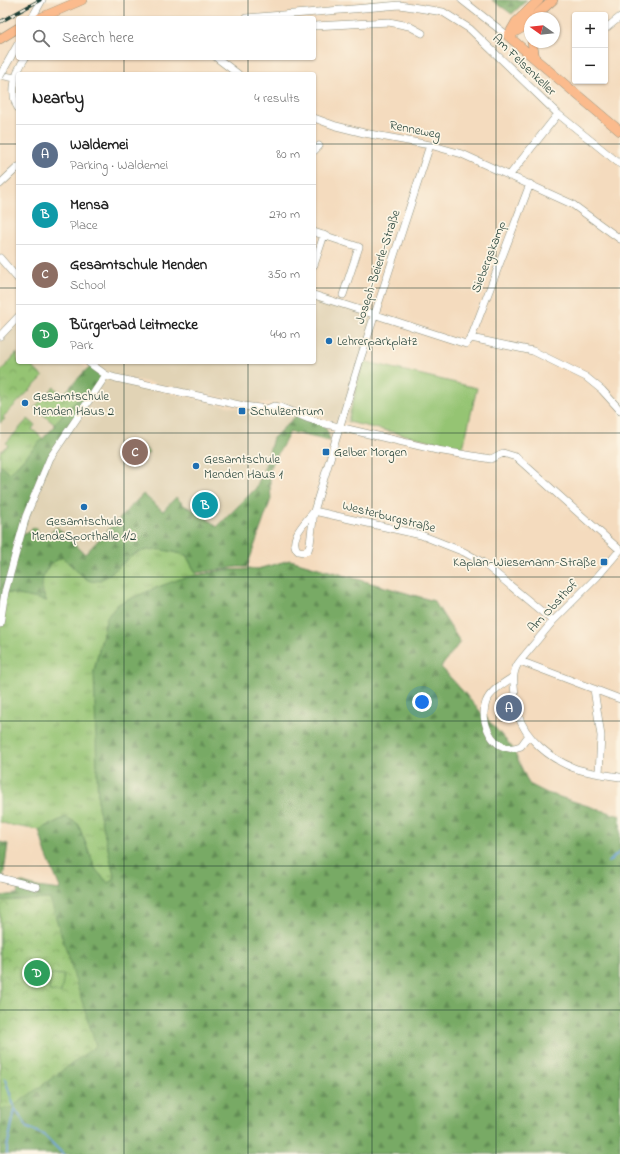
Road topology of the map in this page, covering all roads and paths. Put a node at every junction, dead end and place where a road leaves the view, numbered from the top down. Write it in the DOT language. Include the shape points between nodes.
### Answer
graph roads {
  1 [pos="42,0"];
  2 [pos="82,0"];
  3 [pos="462,0"];
  4 [pos="539,0"];
  5 [pos="553,0"];
  6 [pos="540,12"];
  7 [pos="33,16"];
  8 [pos="45,16"];
  9 [pos="270,16"];
  10 [pos="620,17"];
  11 [pos="316,26"];
  12 [pos="524,26"];
  13 [pos="608,27"];
  14 [pos="16,29"];
  15 [pos="422,33"];
  16 [pos="508,36"];
  17 [pos="0,38"];
  18 [pos="16,47"];
  19 [pos="533,48"];
  20 [pos="535,58"];
  21 [pos="24,60"];
  22 [pos="220,60"];
  23 [pos="18,72"];
  24 [pos="235,72"];
  25 [pos="0,75"];
  26 [pos="15,78"];
  27 [pos="16,105"];
  28 [pos="558,114"];
  29 [pos="316,119"];
  30 [pos="620,131"];
  31 [pos="430,145"];
  32 [pos="620,164"];
  33 [pos="16,169"];
  34 [pos="509,176"];
  35 [pos="0,184"];
  36 [pos="530,184"];
  37 [pos="316,233"];
  38 [pos="324,236"];
  39 [pos="620,239"];
  40 [pos="0,258"];
  41 [pos="316,259"];
  42 [pos="16,277"];
  43 [pos="343,295"];
  44 [pos="316,296"];
  45 [pos="375,315"];
  46 [pos="16,319"];
  47 [pos="0,336"];
  48 [pos="471,338"];
  49 [pos="91,364"];
  50 [pos="106,375"];
  51 [pos="620,410"];
  52 [pos="339,427"];
  53 [pos="314,511"];
  54 [pos="620,550"];
  55 [pos="553,621"];
  56 [pos="0,624"];
  57 [pos="520,661"];
  58 [pos="513,677"];
  59 [pos="594,689"];
  60 [pos="620,698"];
  61 [pos="528,735"];
  62 [pos="599,774"];
  63 [pos="620,777"];
  64 [pos="0,878"];
  65 [pos="37,887"];
  1 -- 7 [label="street"];
  2 -- 8 [label="main road"];
  3 -- 16 [label="street"];
  4 -- 16 [label="main road" via="516,22"];
  5 -- 6 [label="main road"];
  9 -- 28 [label="street, Am Felsenkeller" via="400,5 443,12 470,30"];
  10 -- 13 [label="street"];
  11 -- 15 [label="street" via="389,22 409,26"];
  12 -- 16 [label="main road"];
  14 -- 17 [label="main road"];
  16 -- 20 [label="main road"];
  18 -- 25 [label="street, bridge"];
  19 -- 20 [label="main road"];
  20 -- 30 [label="main road"];
  21 -- 23 [label="street"];
  22 -- 24 [label="street"];
  25 -- 26 [label="street"];
  26 -- 27 [label="street"];
  28 -- 32 [label="street, Am Felsenkeller"];
  28 -- 34 [label="street"];
  29 -- 31 [label="street, Renneweg" via="350,130"];
  31 -- 34 [label="street, Renneweg" via="462,154"];
  31 -- 45 [label="street, Joseph-Beierle-Straße"];
  33 -- 35 [label="street"];
  34 -- 36 [label="street, Renneweg"];
  36 -- 39 [label="street, Renneweg" via="572,204"];
  36 -- 48 [label="street, Siebergskamp"];
  37 -- 38 [label="street"];
  38 -- 41 [label="street"];
  38 -- 43 [label="street" via="359,247"];
  40 -- 42 [label="street"];
  44 -- 45 [label="street"];
  45 -- 48 [label="street" via="466,344"];
  45 -- 52 [label="street, Joseph-Beierle-Straße"];
  46 -- 47 [label="street"];
  48 -- 51 [label="street" via="533,351 586,377"];
  49 -- 50 [label="street"];
  50 -- 52 [label="street" via="244,406 267,409 280,407 309,419"];
  50 -- 56 [label="street" via="50,458 26,516 5,592"];
  52 -- 53 [label="street, Joseph-Beierle-Straße"];
  52 -- 54 [label="street" via="437,450 491,459 503,453 516,457"];
  53 -- 53 [label="street, Joseph-Beierle-Straße" via="308,550 298,551 294,547 294,541"];
  53 -- 55 [label="street, Westerburgstraße" via="421,535 464,552 482,562"];
  54 -- 55 [label="street, Am Obsthof"];
  55 -- 57 [label="street, Am Obsthof"];
  57 -- 58 [label="street, Am Obsthof"];
  57 -- 59 [label="street"];
  58 -- 61 [label="street" via="518,714"];
  58 -- 61 [label="street" via="493,691 486,702 487,729 492,739 500,746 510,749 521,746"];
  59 -- 60 [label="street"];
  59 -- 62 [label="street" via="601,736"];
  61 -- 62 [label="street" via="551,756 575,768"];
  62 -- 63 [label="street"];
  64 -- 65 [label="street"];
}
